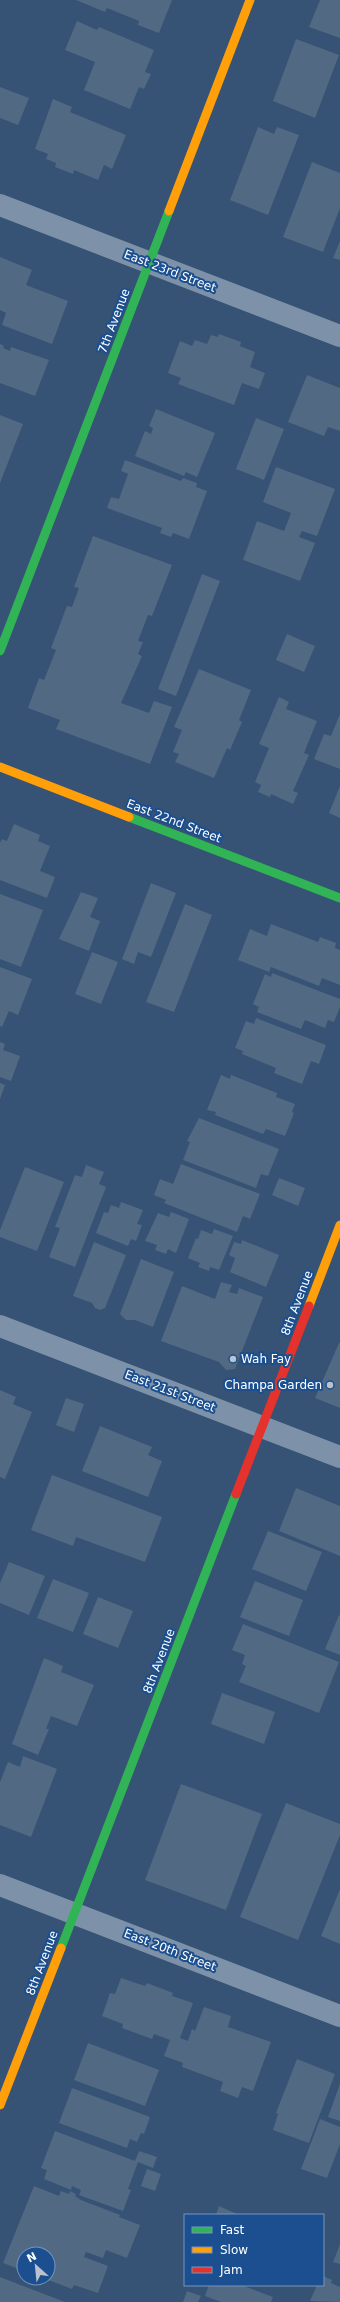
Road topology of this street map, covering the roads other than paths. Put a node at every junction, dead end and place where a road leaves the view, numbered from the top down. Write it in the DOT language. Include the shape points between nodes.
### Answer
graph roads {
  1 [pos="250,0"];
  2 [pos="0,205"];
  3 [pos="149,262"];
  4 [pos="340,336"];
  5 [pos="0,651"];
  6 [pos="0,767"];
  7 [pos="340,898"];
  8 [pos="340,1225"];
  9 [pos="0,1326"];
  10 [pos="262,1427"];
  11 [pos="340,1457"];
  12 [pos="0,1885"];
  13 [pos="74,1913"];
  14 [pos="340,2016"];
  15 [pos="0,2106"];
  1 -- 3 [label="street, 7th Avenue"];
  2 -- 3 [label="street, East 23rd Street"];
  3 -- 4 [label="street, East 23rd Street"];
  3 -- 5 [label="street, 7th Avenue"];
  6 -- 7 [label="street, East 22nd Street"];
  8 -- 10 [label="street, 8th Avenue"];
  9 -- 10 [label="street, East 21st Street"];
  10 -- 11 [label="street, East 21st Street"];
  10 -- 13 [label="street, 8th Avenue"];
  12 -- 13 [label="street, East 20th Street"];
  13 -- 14 [label="street, East 20th Street"];
  13 -- 15 [label="street, 8th Avenue"];
}
